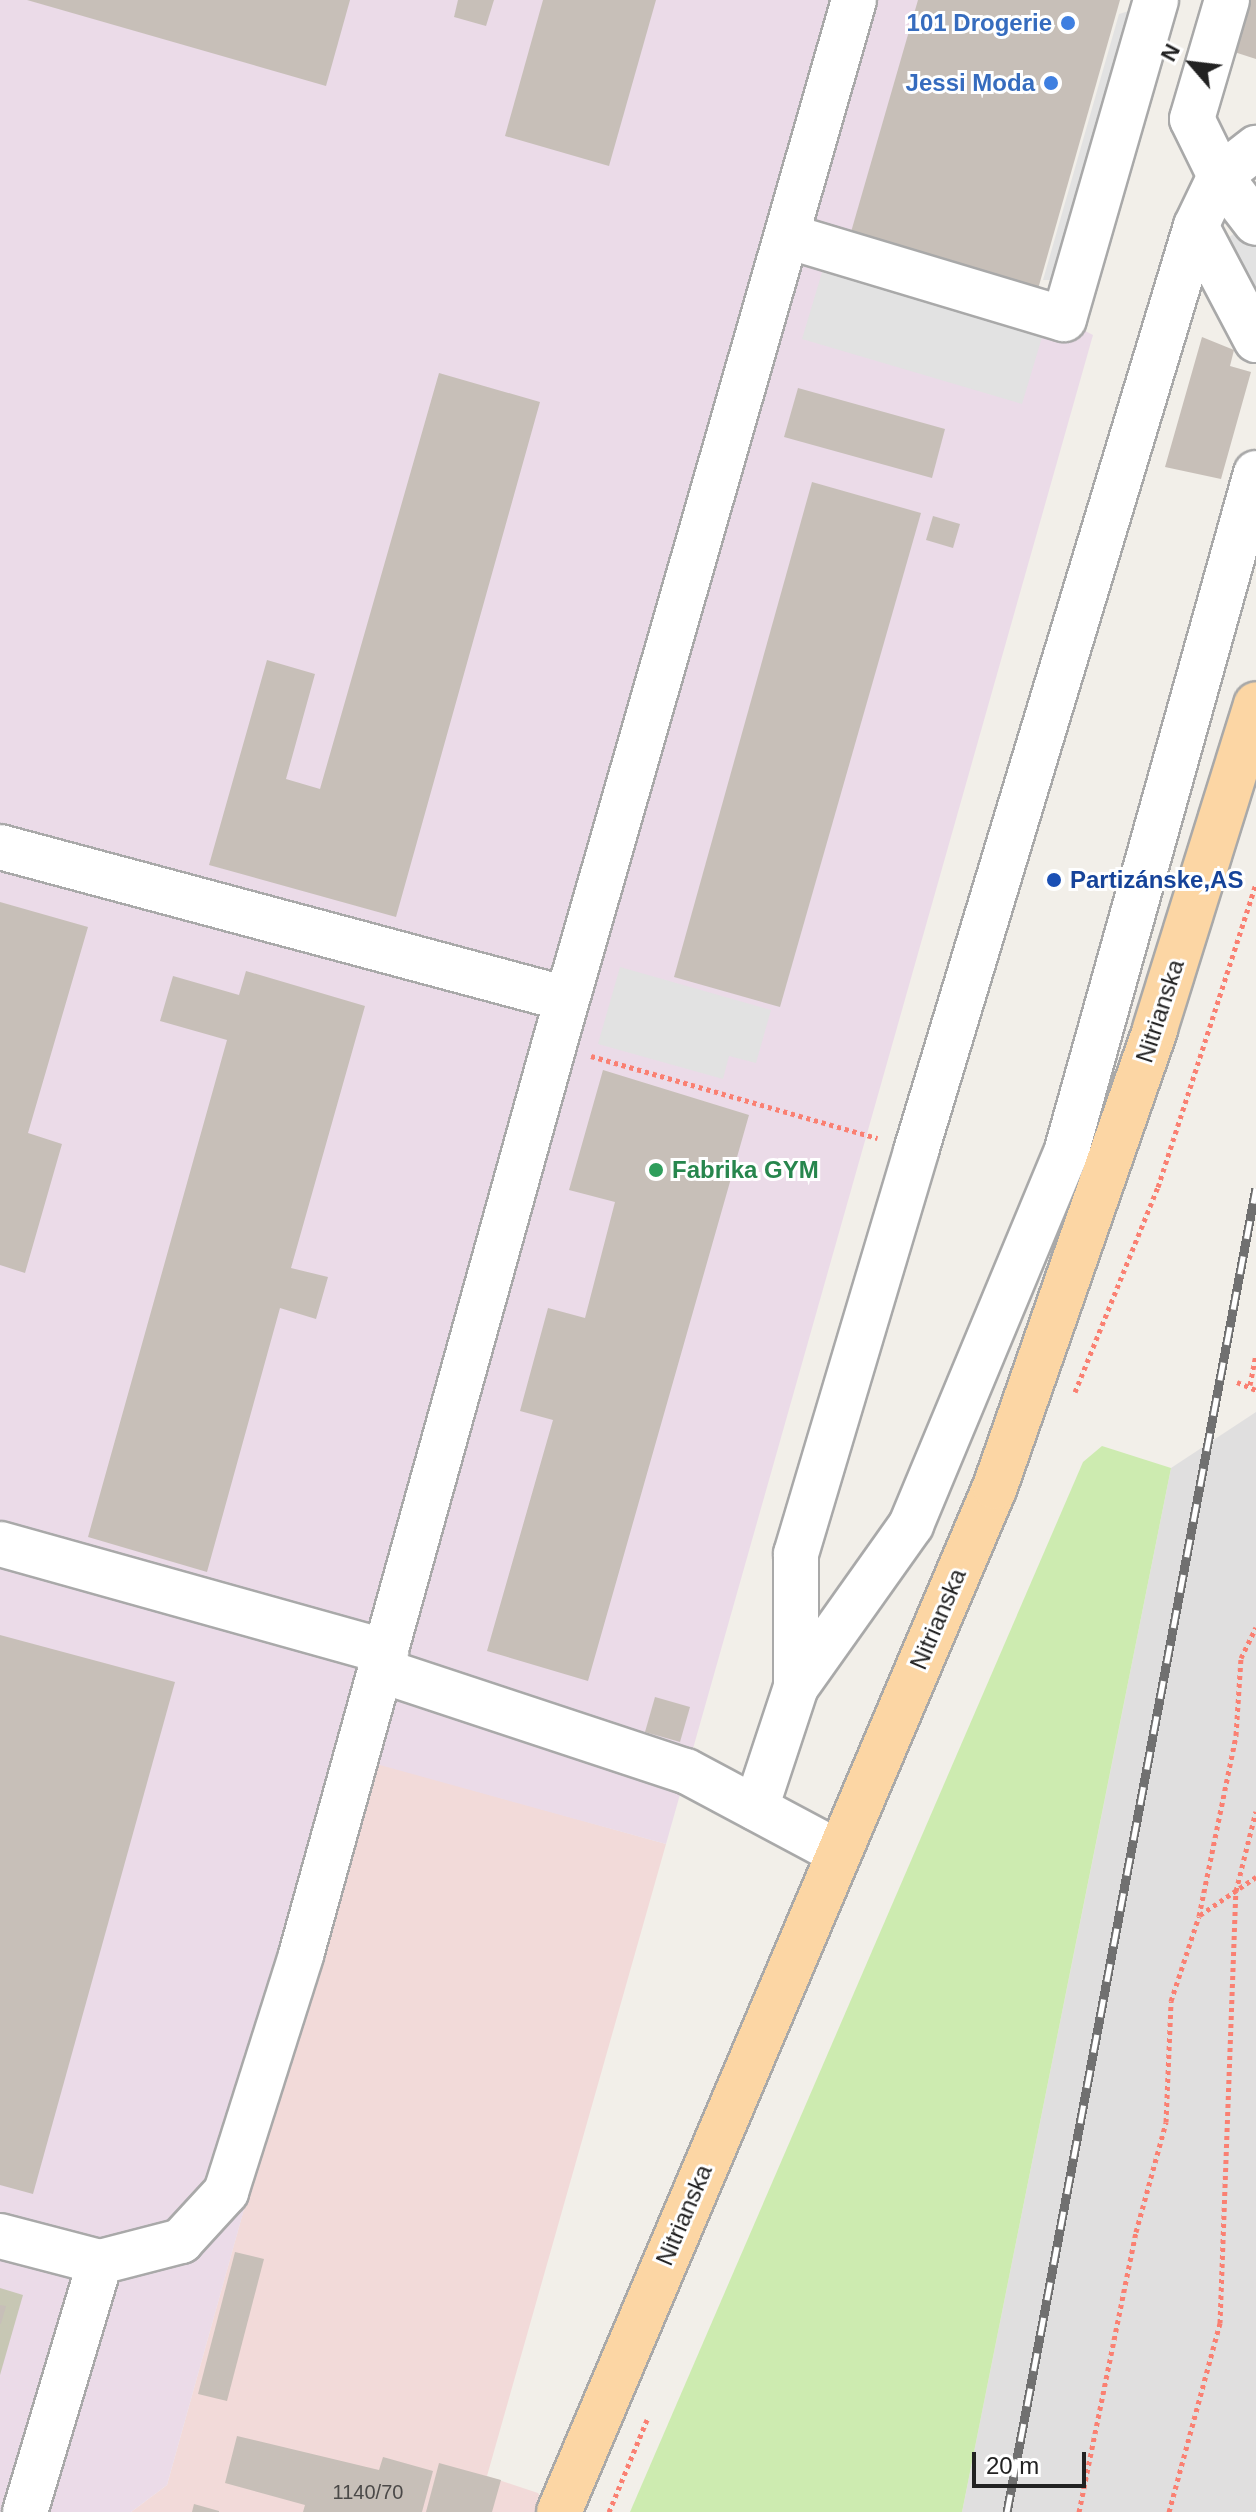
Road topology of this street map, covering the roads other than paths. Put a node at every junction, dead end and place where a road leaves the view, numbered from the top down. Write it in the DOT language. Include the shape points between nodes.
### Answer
graph roads {
  1 [pos="854,0"];
  2 [pos="1156,0"];
  3 [pos="1227,0"];
  4 [pos="1256,148"];
  5 [pos="1220,176"];
  6 [pos="1256,223"];
  7 [pos="1196,226"];
  8 [pos="787,236"];
  9 [pos="1256,340"];
  10 [pos="1256,473"];
  11 [pos="1256,704"];
  12 [pos="0,847"];
  13 [pos="567,999"];
  14 [pos="0,1544"];
  15 [pos="383,1661"];
  16 [pos="796,1687"];
  17 [pos="756,1808"];
  18 [pos="838,1852"];
  19 [pos="0,2236"];
  20 [pos="100,2262"];
  21 [pos="25,2512"];
  22 [pos="559,2512"];
  1 -- 8 [label="street"];
  2 -- 8 [label="street" via="1064,319"];
  3 -- 5 [label="street" via="1192,119"];
  4 -- 5 [label="street"];
  5 -- 6 [label="street"];
  5 -- 7 [label="street"];
  7 -- 9 [label="street"];
  7 -- 16 [label="street" via="796,1554"];
  8 -- 13 [label="street"];
  10 -- 16 [label="street" via="1066,1153 911,1525"];
  11 -- 18 [label="main road, Nitrianska" via="1155,1029 995,1487"];
  12 -- 13 [label="street"];
  13 -- 15 [label="street"];
  14 -- 15 [label="street"];
  15 -- 17 [label="street" via="686,1771"];
  15 -- 20 [label="street" via="301,1955 226,2192 181,2241"];
  16 -- 17 [label="street"];
  17 -- 18 [label="street"];
  18 -- 22 [label="main road, Nitrianska"];
  19 -- 20 [label="street"];
  20 -- 21 [label="street"];
}
